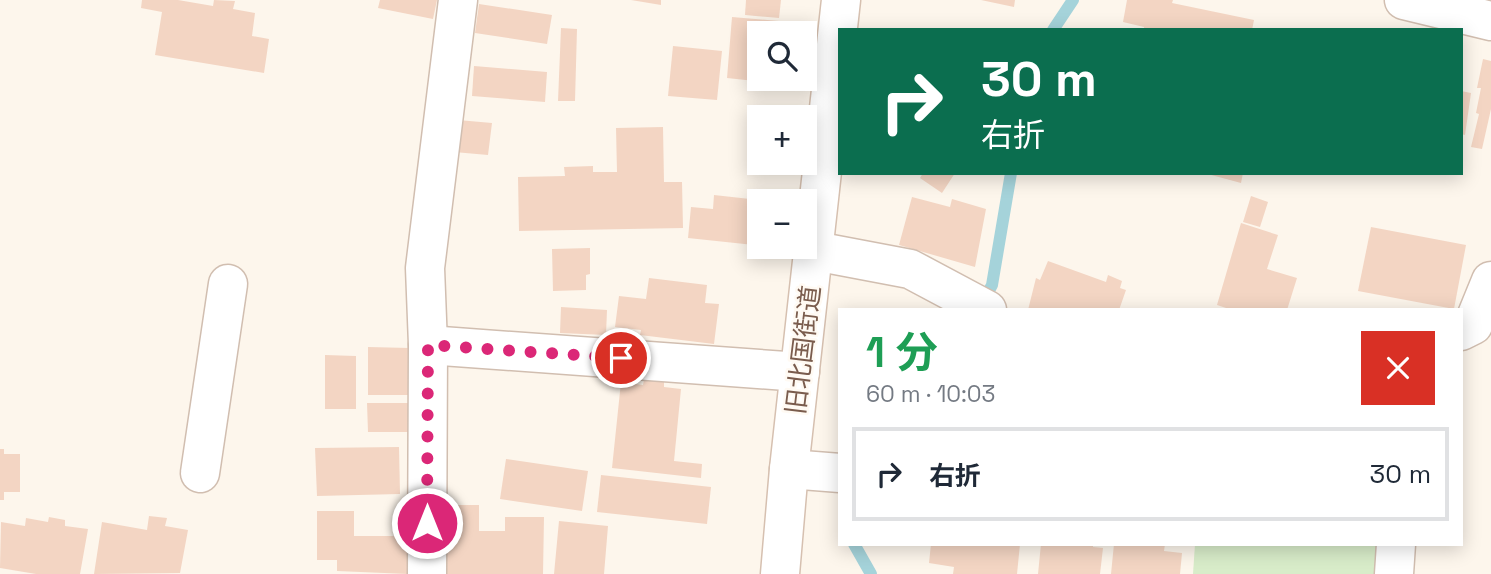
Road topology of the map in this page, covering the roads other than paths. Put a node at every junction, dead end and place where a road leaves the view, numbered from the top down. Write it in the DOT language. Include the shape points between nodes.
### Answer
graph roads {
  1 [pos="458,0"];
  2 [pos="841,0"];
  3 [pos="1404,0"];
  4 [pos="1491,20"];
  5 [pos="838,28"];
  6 [pos="838,29"];
  7 [pos="817,232"];
  8 [pos="817,251"];
  9 [pos="814,259"];
  10 [pos="1491,281"];
  11 [pos="228,285"];
  12 [pos="976,304"];
  13 [pos="1463,330"];
  14 [pos="428,345"];
  15 [pos="800,372"];
  16 [pos="789,469"];
  17 [pos="200,473"];
  18 [pos="838,473"];
  19 [pos="1396,546"];
  20 [pos="427,574"];
  21 [pos="780,574"];
  22 [pos="1394,574"];
  1 -- 14 [label="street" via="425,268"];
  2 -- 5 [label="street, 旧北国街道"];
  3 -- 4 [label="street"];
  6 -- 7 [label="street, 旧北国街道"];
  8 -- 12 [label="street" via="910,269"];
  9 -- 15 [label="street, 旧北国街道"];
  10 -- 13 [label="street" via="1473,325"];
  11 -- 17 [label="street"];
  14 -- 15 [label="street"];
  14 -- 20 [label="street"];
  15 -- 16 [label="street, 旧北国街道"];
  16 -- 18 [label="street"];
  16 -- 21 [label="street, 旧北国街道"];
  19 -- 22 [label="street"];
}
